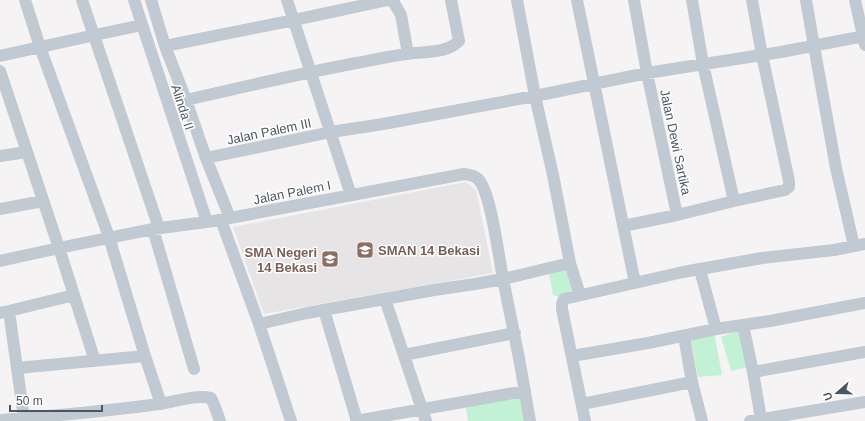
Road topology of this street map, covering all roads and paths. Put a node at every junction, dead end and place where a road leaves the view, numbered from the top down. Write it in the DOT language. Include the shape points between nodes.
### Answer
graph roads {
  1 [pos="25,0"];
  2 [pos="82,0"];
  3 [pos="134,0"];
  4 [pos="151,0"];
  5 [pos="287,0"];
  6 [pos="388,0"];
  7 [pos="451,0"];
  8 [pos="517,0"];
  9 [pos="577,0"];
  10 [pos="634,0"];
  11 [pos="692,0"];
  12 [pos="752,0"];
  13 [pos="806,0"];
  14 [pos="855,0"];
  15 [pos="294,20"];
  16 [pos="142,25"];
  17 [pos="95,35"];
  18 [pos="864,39"];
  19 [pos="165,46"];
  20 [pos="814,46"];
  21 [pos="40,47"];
  22 [pos="408,54"];
  23 [pos="762,55"];
  24 [pos="0,56"];
  25 [pos="703,64"];
  26 [pos="0,71"];
  27 [pos="311,72"];
  28 [pos="647,73"];
  29 [pos="594,84"];
  30 [pos="535,96"];
  31 [pos="186,100"];
  32 [pos="331,132"];
  33 [pos="27,152"];
  34 [pos="0,156"];
  35 [pos="209,158"];
  36 [pos="351,195"];
  37 [pos="43,201"];
  38 [pos="734,201"];
  39 [pos="0,209"];
  40 [pos="677,216"];
  41 [pos="230,218"];
  42 [pos="207,222"];
  43 [pos="623,226"];
  44 [pos="156,228"];
  45 [pos="109,237"];
  46 [pos="860,245"];
  47 [pos="59,248"];
  48 [pos="0,260"];
  49 [pos="570,263"];
  50 [pos="700,270"];
  51 [pos="503,279"];
  52 [pos="635,283"];
  53 [pos="74,295"];
  54 [pos="580,295"];
  55 [pos="385,299"];
  56 [pos="865,303"];
  57 [pos="324,310"];
  58 [pos="5,312"];
  59 [pos="259,324"];
  60 [pos="743,325"];
  61 [pos="716,329"];
  62 [pos="515,333"];
  63 [pos="684,336"];
  64 [pos="865,352"];
  65 [pos="404,355"];
  66 [pos="145,356"];
  67 [pos="572,356"];
  68 [pos="95,361"];
  69 [pos="17,368"];
  70 [pos="194,369"];
  71 [pos="752,372"];
  72 [pos="692,382"];
  73 [pos="525,391"];
  74 [pos="865,402"];
  75 [pos="161,404"];
  76 [pos="582,404"];
  77 [pos="423,409"];
  78 [pos="24,418"];
  79 [pos="0,420"];
  80 [pos="755,420"];
  81 [pos="220,421"];
  82 [pos="291,421"];
  83 [pos="357,421"];
  84 [pos="426,421"];
  85 [pos="530,421"];
  86 [pos="585,421"];
  87 [pos="702,421"];
  1 -- 21 [label="street"];
  2 -- 17 [label="street"];
  3 -- 16 [label="street, Alinda II"];
  4 -- 19 [label="street"];
  5 -- 15 [label="street"];
  6 -- 15 [label="street"];
  6 -- 22 [label="street" via="393,1 401,15"];
  7 -- 22 [label="street" via="459,41 448,48"];
  8 -- 30 [label="street"];
  9 -- 29 [label="street"];
  10 -- 28 [label="street, Jalan Dewi Sartika"];
  11 -- 25 [label="street"];
  12 -- 23 [label="street"];
  13 -- 20 [label="street"];
  14 -- 18 [label="street"];
  15 -- 19 [label="street"];
  15 -- 27 [label="street"];
  16 -- 17 [label="street"];
  16 -- 42 [label="street, Alinda II"];
  17 -- 21 [label="street"];
  17 -- 44 [label="street"];
  18 -- 20 [label="street, Jalan Palem III"];
  19 -- 31 [label="street"];
  20 -- 23 [label="street, Jalan Palem III"];
  20 -- 46 [label="street" via="836,168"];
  21 -- 24 [label="street"];
  21 -- 45 [label="street"];
  22 -- 27 [label="street"];
  23 -- 25 [label="street, Jalan Palem III"];
  23 -- 38 [label="street" via="789,181 788,187 785,190"];
  25 -- 28 [label="street, Jalan Palem III"];
  25 -- 38 [label="street"];
  26 -- 33 [label="street"];
  27 -- 31 [label="street"];
  27 -- 32 [label="street"];
  28 -- 29 [label="street, Jalan Palem III"];
  28 -- 40 [label="street, Jalan Dewi Sartika"];
  29 -- 30 [label="street, Jalan Palem III"];
  29 -- 43 [label="street"];
  30 -- 32 [label="street, Jalan Palem III"];
  30 -- 49 [label="street"];
  31 -- 35 [label="street"];
  32 -- 35 [label="street, Jalan Palem III"];
  32 -- 36 [label="street"];
  33 -- 34 [label="street"];
  33 -- 37 [label="street"];
  35 -- 41 [label="street"];
  36 -- 41 [label="street, Jalan Palem I"];
  36 -- 51 [label="street, Jalan Palem I" via="464,174 473,175 486,191"];
  37 -- 39 [label="street"];
  37 -- 47 [label="street"];
  38 -- 40 [label="street"];
  40 -- 43 [label="street"];
  41 -- 42 [label="street, Jalan Palem I"];
  41 -- 59 [label="street"];
  42 -- 44 [label="street, Jalan Palem I"];
  43 -- 52 [label="street"];
  44 -- 45 [label="street, Jalan Palem I"];
  44 -- 70 [label="street"];
  45 -- 47 [label="street, Jalan Palem I"];
  45 -- 66 [label="street"];
  46 -- 50 [label="street" via="762,258"];
  47 -- 48 [label="street, Jalan Palem I"];
  47 -- 53 [label="street"];
  49 -- 51 [label="street"];
  49 -- 54 [label="street"];
  50 -- 52 [label="street"];
  50 -- 61 [label="street"];
  51 -- 55 [label="street"];
  51 -- 62 [label="street"];
  52 -- 54 [label="street"];
  53 -- 58 [label="street"];
  53 -- 68 [label="street"];
  54 -- 67 [label="street" via="564,299 562,304"];
  55 -- 57 [label="street"];
  55 -- 65 [label="street"];
  56 -- 60 [label="street"];
  57 -- 59 [label="street"];
  57 -- 83 [label="street"];
  58 -- 69 [label="street"];
  59 -- 82 [label="street"];
  60 -- 61 [label="street"];
  60 -- 71 [label="street"];
  61 -- 63 [label="street"];
  62 -- 65 [label="street"];
  62 -- 73 [label="street"];
  63 -- 67 [label="street"];
  63 -- 72 [label="street"];
  64 -- 71 [label="street"];
  65 -- 77 [label="street"];
  66 -- 68 [label="street"];
  66 -- 75 [label="street"];
  67 -- 76 [label="street"];
  68 -- 69 [label="street"];
  69 -- 78 [label="street"];
  71 -- 80 [label="street"];
  72 -- 76 [label="street"];
  72 -- 87 [label="street"];
  73 -- 77 [label="street"];
  73 -- 85 [label="street"];
  74 -- 80 [label="street"];
  75 -- 78 [label="street"];
  75 -- 81 [label="street" via="201,397 211,398"];
  76 -- 86 [label="street"];
  77 -- 83 [label="street"];
  77 -- 84 [label="street"];
  78 -- 79 [label="street"];
}
